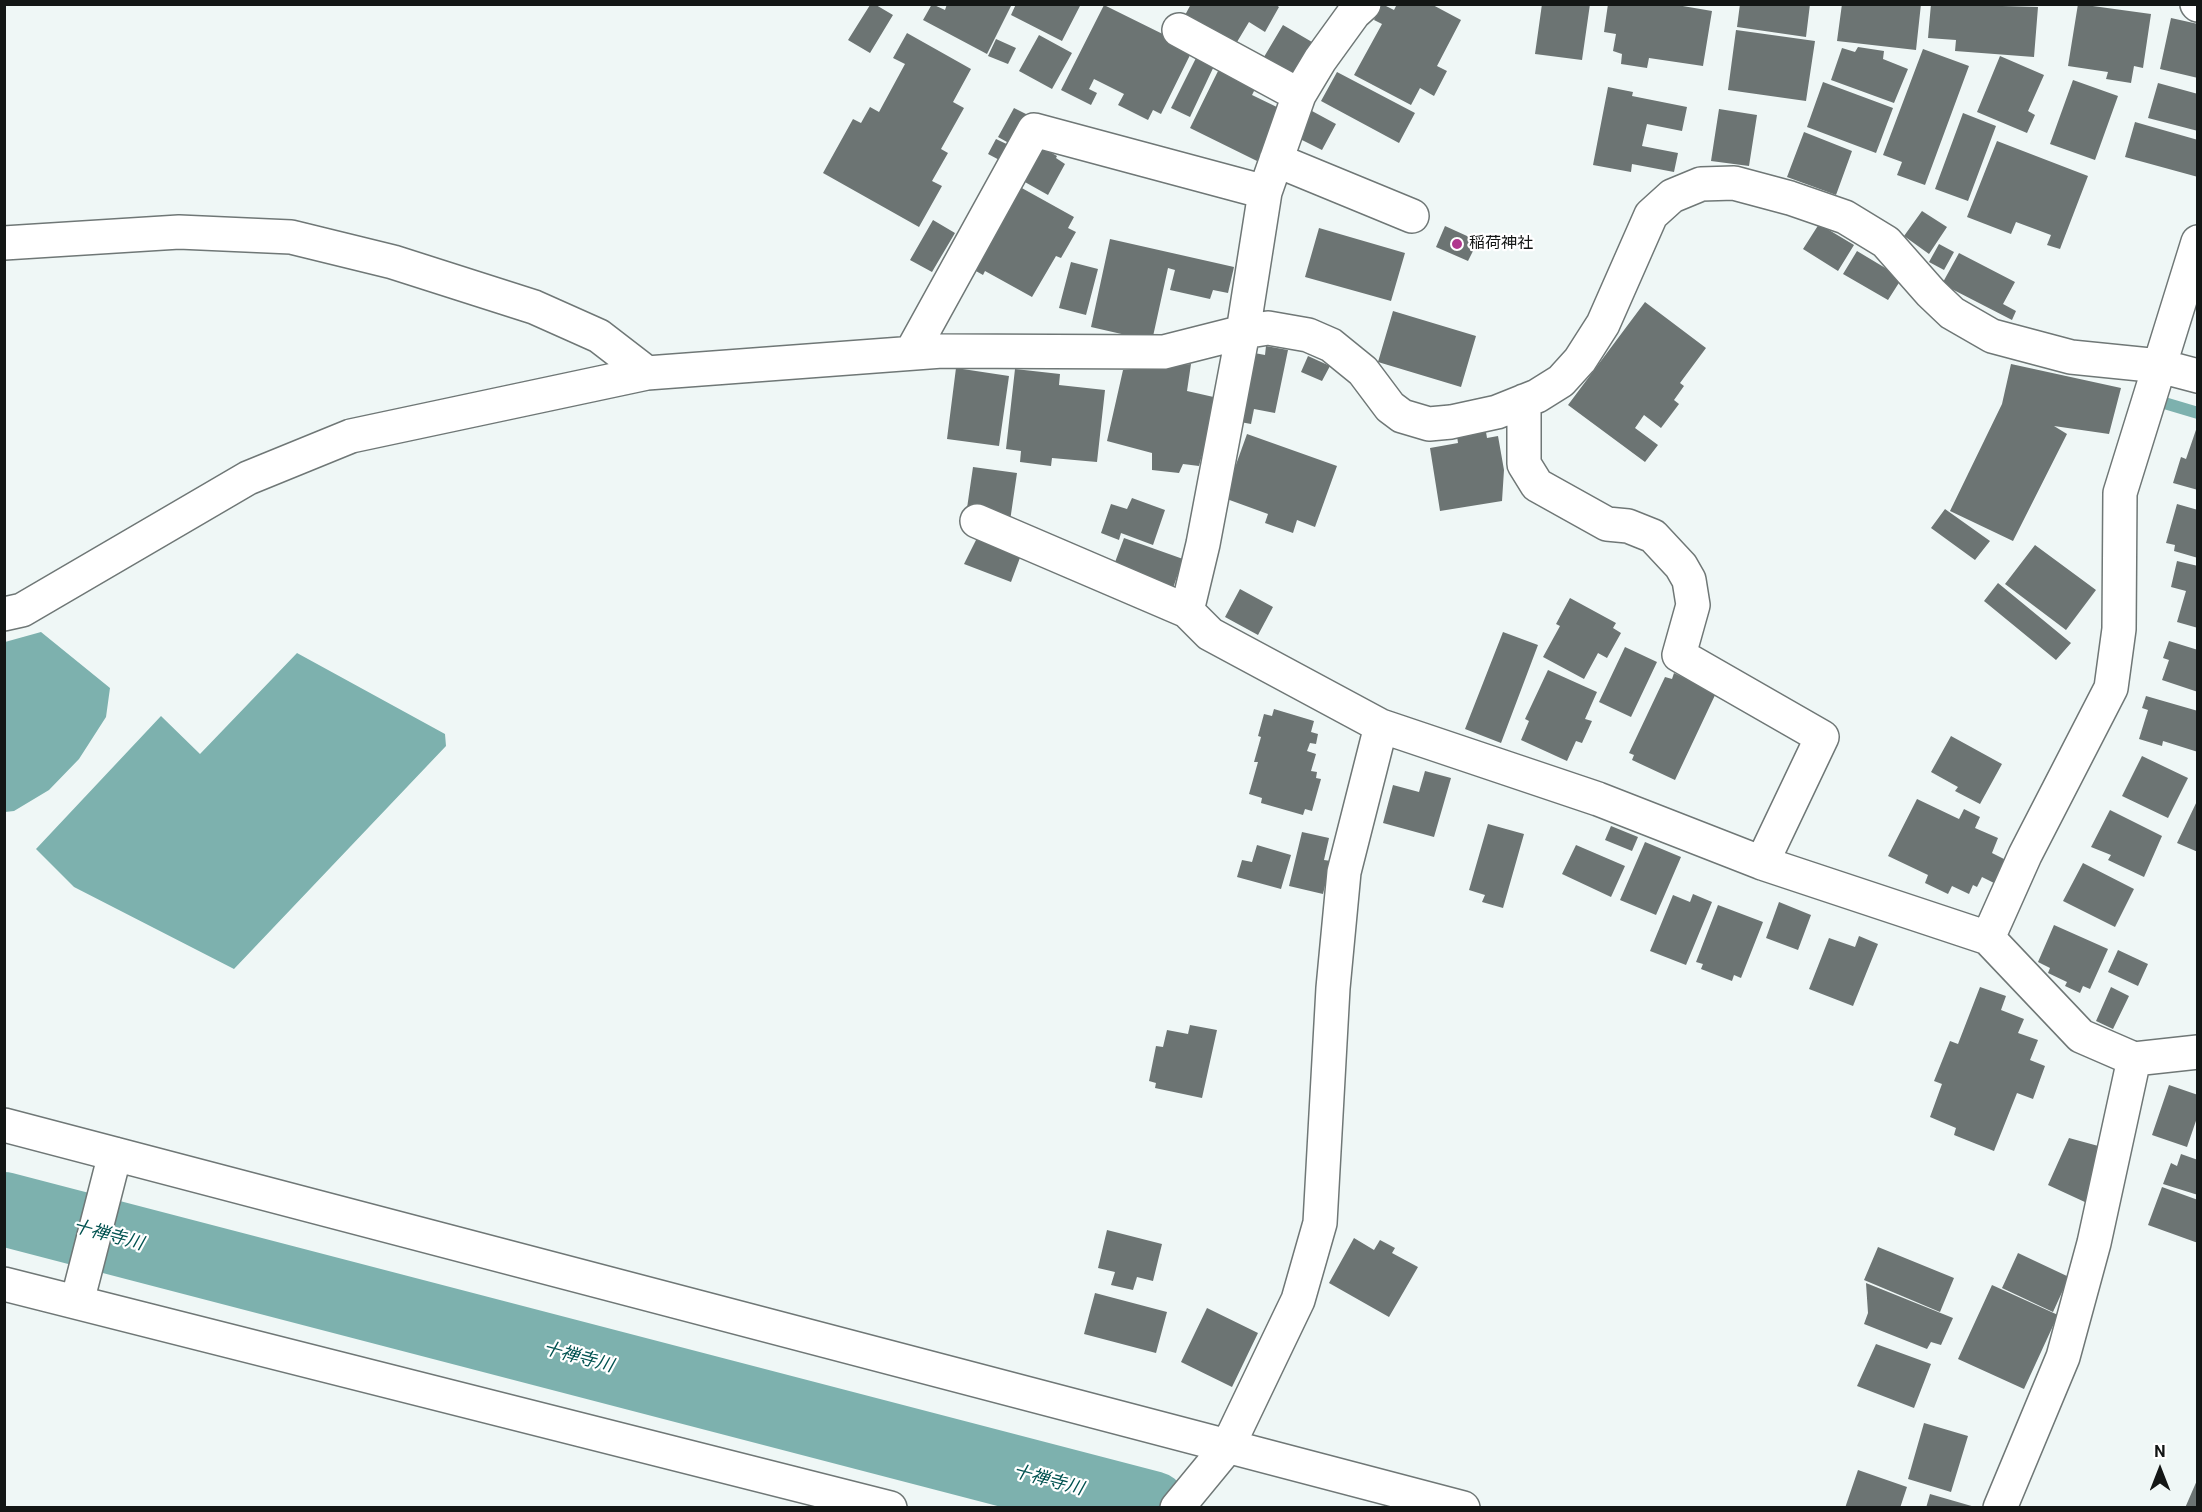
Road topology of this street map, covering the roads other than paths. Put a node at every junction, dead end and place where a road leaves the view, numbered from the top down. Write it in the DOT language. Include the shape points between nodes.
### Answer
graph roads {
  1 [pos="1364,4"];
  2 [pos="1179,30"];
  3 [pos="1299,95"];
  4 [pos="1276,160"];
  5 [pos="1265,192"];
  6 [pos="1412,216"];
  7 [pos="4,243"];
  8 [pos="2197,243"];
  9 [pos="1243,332"];
  10 [pos="911,353"];
  11 [pos="2160,366"];
  12 [pos="647,373"];
  13 [pos="2198,376"];
  14 [pos="1524,401"];
  15 [pos="977,521"];
  16 [pos="1187,611"];
  17 [pos="4,614"];
  18 [pos="1381,726"];
  19 [pos="1762,863"];
  20 [pos="1988,938"];
  21 [pos="2198,1052"];
  22 [pos="2134,1059"];
  23 [pos="4,1125"];
  24 [pos="112,1165"];
  25 [pos="4,1284"];
  26 [pos="80,1291"];
  27 [pos="1222,1454"];
  28 [pos="890,1508"];
  29 [pos="1177,1508"];
  30 [pos="1463,1508"];
  31 [pos="2000,1508"];
  1 -- 3 [label="street" via="1327,50"];
  2 -- 3 [label="street"];
  3 -- 4 [label="street"];
  4 -- 5 [label="street"];
  4 -- 6 [label="street"];
  5 -- 9 [label="street"];
  5 -- 10 [label="street" via="1034,130"];
  7 -- 12 [label="street" via="179,232 291,237 393,262 534,307 599,336"];
  8 -- 11 [label="street"];
  9 -- 10 [label="street" via="1164,352"];
  9 -- 14 [label="street" via="1268,328 1308,335 1331,345 1363,371 1402,416 1429,424 1497,412"];
  9 -- 16 [label="street"];
  10 -- 12 [label="street"];
  11 -- 13 [label="street"];
  11 -- 14 [label="street" via="2071,357 1992,336 1952,313 1886,242 1845,218 1734,183 1701,184 1672,196 1651,215 1603,324 1580,360 1561,381"];
  11 -- 20 [label="street" via="2120,493 2119,629 2111,688 2025,855"];
  12 -- 17 [label="street" via="351,436 248,478 22,610"];
  14 -- 19 [label="street" via="1524,464 1537,485 1607,524 1628,526 1653,536 1689,580 1693,605 1679,655 1822,737"];
  15 -- 16 [label="street"];
  16 -- 18 [label="street" via="1210,634"];
  18 -- 19 [label="street" via="1598,799"];
  18 -- 27 [label="street" via="1344,872 1333,988 1320,1223 1298,1300"];
  19 -- 20 [label="street"];
  20 -- 22 [label="street" via="2081,1036"];
  21 -- 22 [label="street"];
  22 -- 31 [label="street" via="2094,1243 2063,1357"];
  23 -- 24 [label="street"];
  24 -- 26 [label="street"];
  24 -- 27 [label="street"];
  25 -- 26 [label="street"];
  26 -- 28 [label="street"];
  27 -- 29 [label="street"];
  27 -- 30 [label="street"];
}
